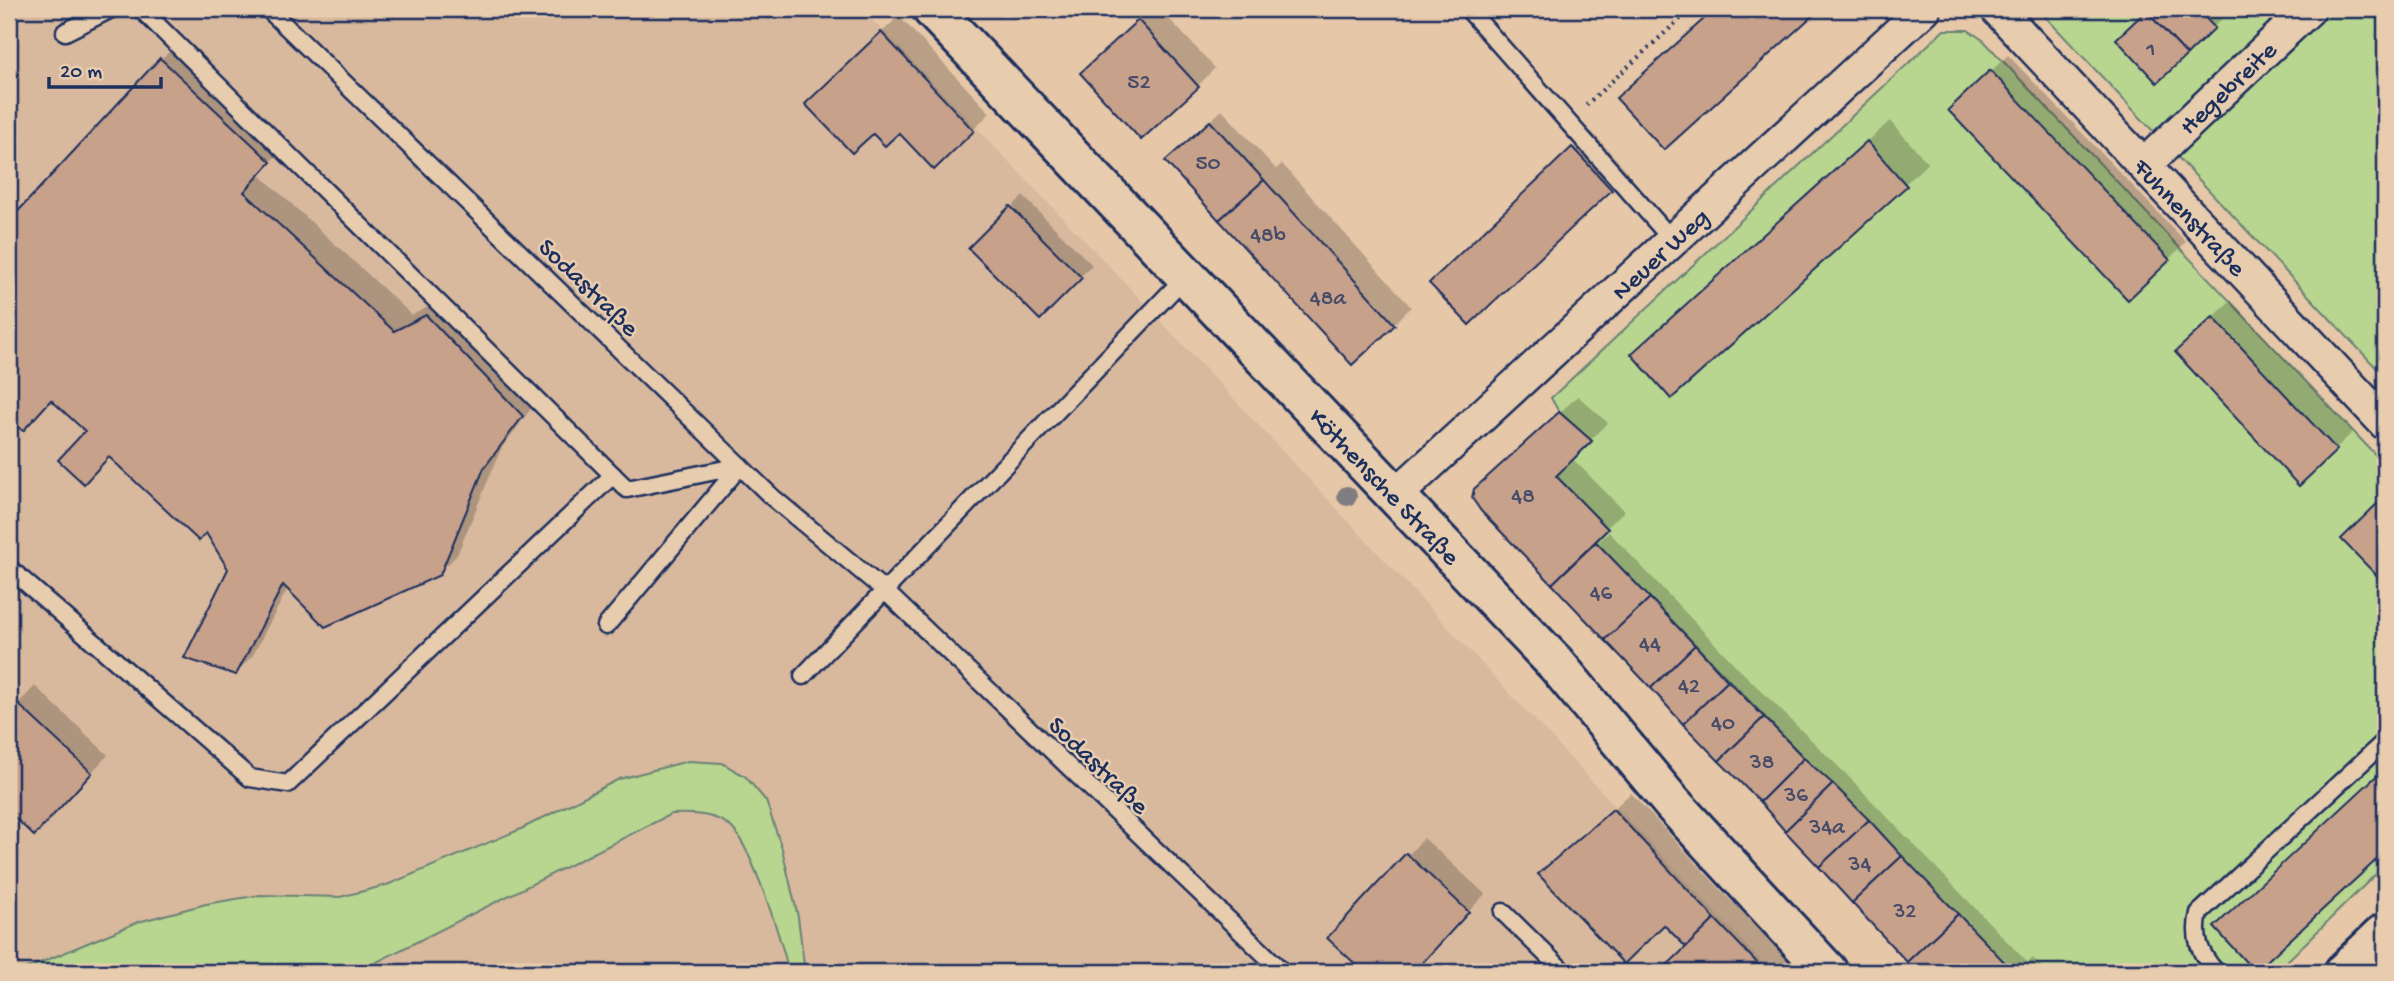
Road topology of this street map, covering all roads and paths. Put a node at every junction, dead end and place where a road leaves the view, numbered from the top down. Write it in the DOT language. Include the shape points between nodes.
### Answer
graph roads {
  1 [pos="111,9"];
  2 [pos="141,9"];
  3 [pos="268,9"];
  4 [pos="932,9"];
  5 [pos="1468,9"];
  6 [pos="1691,9"];
  7 [pos="1924,9"];
  8 [pos="1997,9"];
  9 [pos="2309,9"];
  10 [pos="83,14"];
  11 [pos="65,32"];
  12 [pos="1568,121"];
  13 [pos="2144,165"];
  14 [pos="1674,242"];
  15 [pos="1186,276"];
  16 [pos="2385,423"];
  17 [pos="740,466"];
  18 [pos="613,475"];
  19 [pos="1395,496"];
  20 [pos="9,568"];
  21 [pos="884,590"];
  22 [pos="606,626"];
  23 [pos="803,676"];
  24 [pos="2385,741"];
  25 [pos="1503,912"];
  26 [pos="2385,933"];
  27 [pos="1283,972"];
  28 [pos="1564,972"];
  29 [pos="1828,972"];
  30 [pos="2217,972"];
  31 [pos="2344,972"];
  1 -- 10 [label="lane"];
  2 -- 18 [label="lane"];
  3 -- 17 [label="lane, Sodastraße"];
  4 -- 15 [label="main road, Köthensche Straße"];
  5 -- 12 [label="lane"];
  6 -- 12 [label="path"];
  7 -- 14 [label="street, Neuer Weg"];
  8 -- 13 [label="street, Fuhnenstraße"];
  9 -- 13 [label="street, Hegebreite"];
  10 -- 11 [label="lane"];
  12 -- 14 [label="lane"];
  13 -- 16 [label="street, Fuhnenstraße"];
  14 -- 19 [label="street, Neuer Weg"];
  15 -- 19 [label="main road, Köthensche Straße"];
  15 -- 21 [label="lane"];
  17 -- 18 [label="lane" via="628,489"];
  17 -- 21 [label="lane, Sodastraße"];
  17 -- 22 [label="lane"];
  18 -- 20 [label="lane" via="288,784 250,778"];
  19 -- 29 [label="main road, Köthensche Straße" via="1556,664 1672,803"];
  21 -- 23 [label="lane"];
  21 -- 27 [label="lane, Sodastraße"];
  24 -- 30 [label="lane" via="2199,913 2197,943"];
  25 -- 28 [label="lane"];
  26 -- 31 [label="main road"];
}
